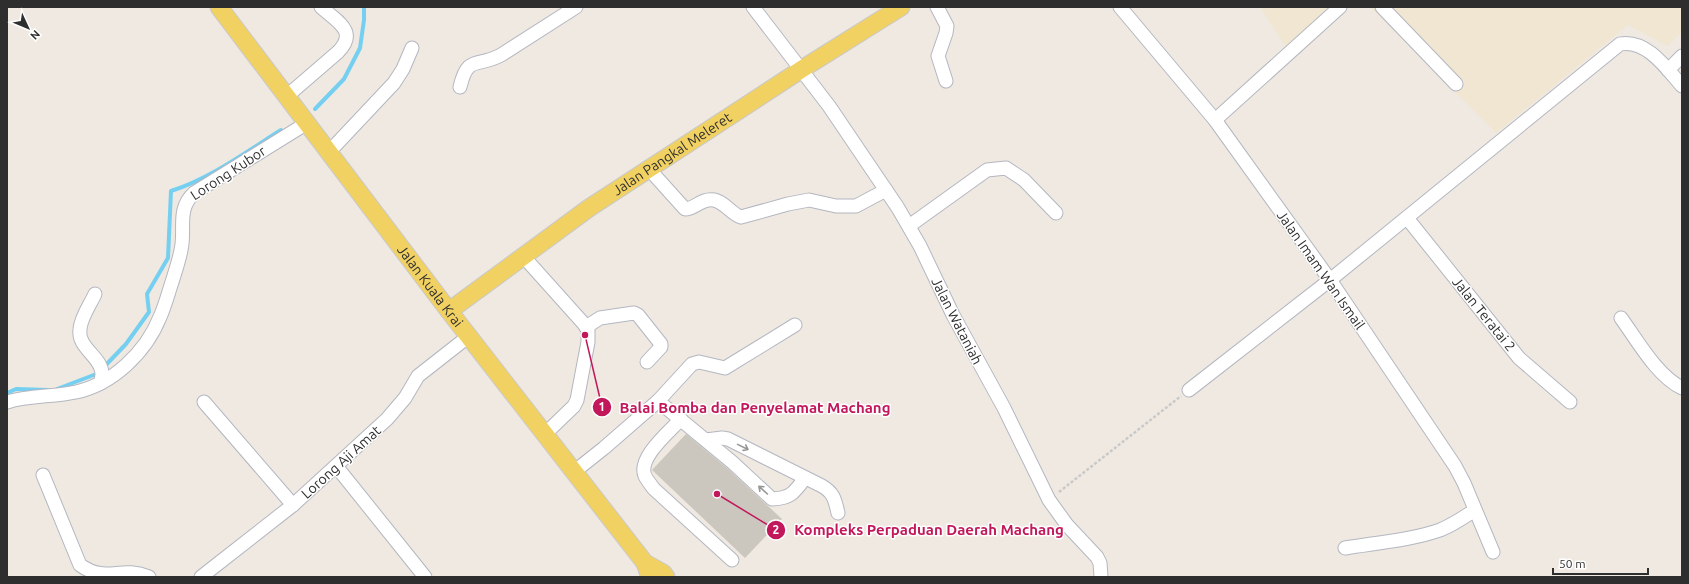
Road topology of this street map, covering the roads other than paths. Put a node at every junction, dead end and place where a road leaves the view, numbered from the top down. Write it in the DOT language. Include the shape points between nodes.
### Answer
graph roads {
  1 [pos="219,7"];
  2 [pos="321,7"];
  3 [pos="576,7"];
  4 [pos="753,7"];
  5 [pos="901,7"];
  6 [pos="937,7"];
  7 [pos="1120,7"];
  8 [pos="1340,7"];
  9 [pos="1382,7"];
  10 [pos="412,48"];
  11 [pos="1682,56"];
  12 [pos="802,69"];
  13 [pos="1668,70"];
  14 [pos="946,81"];
  15 [pos="1456,84"];
  16 [pos="1682,86"];
  17 [pos="460,87"];
  18 [pos="287,96"];
  19 [pos="1215,120"];
  20 [pos="307,123"];
  21 [pos="329,152"];
  22 [pos="649,169"];
  23 [pos="886,190"];
  24 [pos="1056,213"];
  25 [pos="1407,218"];
  26 [pos="909,226"];
  27 [pos="523,256"];
  28 [pos="1330,280"];
  29 [pos="95,294"];
  30 [pos="449,311"];
  31 [pos="1621,318"];
  32 [pos="796,325"];
  33 [pos="586,327"];
  34 [pos="469,336"];
  35 [pos="647,362"];
  36 [pos="101,382"];
  37 [pos="1682,388"];
  38 [pos="1189,390"];
  39 [pos="658,401"];
  40 [pos="7,402"];
  41 [pos="204,402"];
  42 [pos="1570,402"];
  43 [pos="681,419"];
  44 [pos="545,434"];
  45 [pos="706,440"];
  46 [pos="336,466"];
  47 [pos="574,471"];
  48 [pos="44,475"];
  49 [pos="804,478"];
  50 [pos="293,505"];
  51 [pos="1475,510"];
  52 [pos="838,513"];
  53 [pos="1345,548"];
  54 [pos="1493,552"];
  55 [pos="732,560"];
  56 [pos="647,570"];
  57 [pos="149,577"];
  58 [pos="201,577"];
  59 [pos="425,577"];
  60 [pos="666,577"];
  61 [pos="1101,577"];
  1 -- 18 [label="main road, Jalan Kuala Krai"];
  2 -- 18 [label="street" via="346,31 348,39 338,52"];
  3 -- 17 [label="street" via="501,55 471,64 464,71"];
  4 -- 12 [label="street, Jalan Wataniah"];
  5 -- 12 [label="main road, Jalan Pangkal Meleret"];
  6 -- 14 [label="street" via="947,26 938,56"];
  7 -- 19 [label="street, Jalan Imam Wan Ismail"];
  8 -- 19 [label="street"];
  9 -- 15 [label="street"];
  10 -- 21 [label="street" via="394,83"];
  11 -- 13 [label="street"];
  12 -- 22 [label="main road, Jalan Pangkal Meleret"];
  12 -- 23 [label="street, Jalan Wataniah"];
  13 -- 16 [label="street"];
  13 -- 25 [label="street" via="1650,52 1638,45 1620,44"];
  18 -- 20 [label="main road, Jalan Kuala Krai"];
  19 -- 28 [label="street, Jalan Imam Wan Ismail"];
  20 -- 21 [label="main road, Jalan Kuala Krai"];
  20 -- 36 [label="street, Lorong Kubor" via="194,193 186,201 180,256 160,318 152,333 132,358"];
  21 -- 30 [label="main road, Jalan Kuala Krai"];
  22 -- 23 [label="street" via="684,209 691,208 701,201 714,200 741,216 809,200 836,206 856,206"];
  22 -- 27 [label="main road, Jalan Pangkal Meleret"];
  23 -- 26 [label="street, Jalan Wataniah"];
  24 -- 26 [label="street" via="1024,180 1006,168 987,170"];
  25 -- 28 [label="street"];
  25 -- 42 [label="street, Jalan Teratai 2" via="1519,358"];
  26 -- 61 [label="street, Jalan Wataniah" via="1049,500 1067,525 1097,557"];
  27 -- 30 [label="main road, Jalan Pangkal Meleret"];
  27 -- 33 [label="street"];
  28 -- 38 [label="street"];
  28 -- 51 [label="street, Jalan Imam Wan Ismail" via="1455,466"];
  29 -- 36 [label="street" via="81,322 79,334 82,343 97,361 102,372"];
  30 -- 34 [label="main road, Jalan Kuala Krai"];
  31 -- 37 [label="street" via="1654,363 1674,384"];
  32 -- 39 [label="street" via="725,368 699,362 692,364"];
  33 -- 35 [label="street" via="600,318 632,313 638,315 661,344"];
  33 -- 44 [label="street" via="588,342 576,403"];
  34 -- 44 [label="main road, Jalan Kuala Krai"];
  34 -- 46 [label="street, Lorong Aji Amat" via="418,376 387,420"];
  36 -- 40 [label="street, Lorong Kubor" via="77,392"];
  39 -- 43 [label="street"];
  39 -- 47 [label="street"];
  41 -- 50 [label="street"];
  43 -- 45 [label="street"];
  43 -- 55 [label="street" via="648,455 644,464 644,475 654,489"];
  44 -- 47 [label="main road, Jalan Kuala Krai"];
  45 -- 49 [label="street, one-way" via="728,439"];
  49 -- 45 [label="street, one-way" via="795,491 785,498 772,499"];
  46 -- 50 [label="street, Lorong Aji Amat"];
  46 -- 59 [label="street"];
  47 -- 56 [label="main road, Jalan Kuala Krai"];
  48 -- 57 [label="street" via="80,565 97,576 132,573"];
  49 -- 52 [label="street" via="830,491"];
  50 -- 58 [label="street, Lorong Aji Amat"];
  51 -- 53 [label="street" via="1438,530"];
  51 -- 54 [label="street, Jalan Imam Wan Ismail"];
  56 -- 60 [label="main road, Jalan Kuala Krai" via="663,573"];
}
